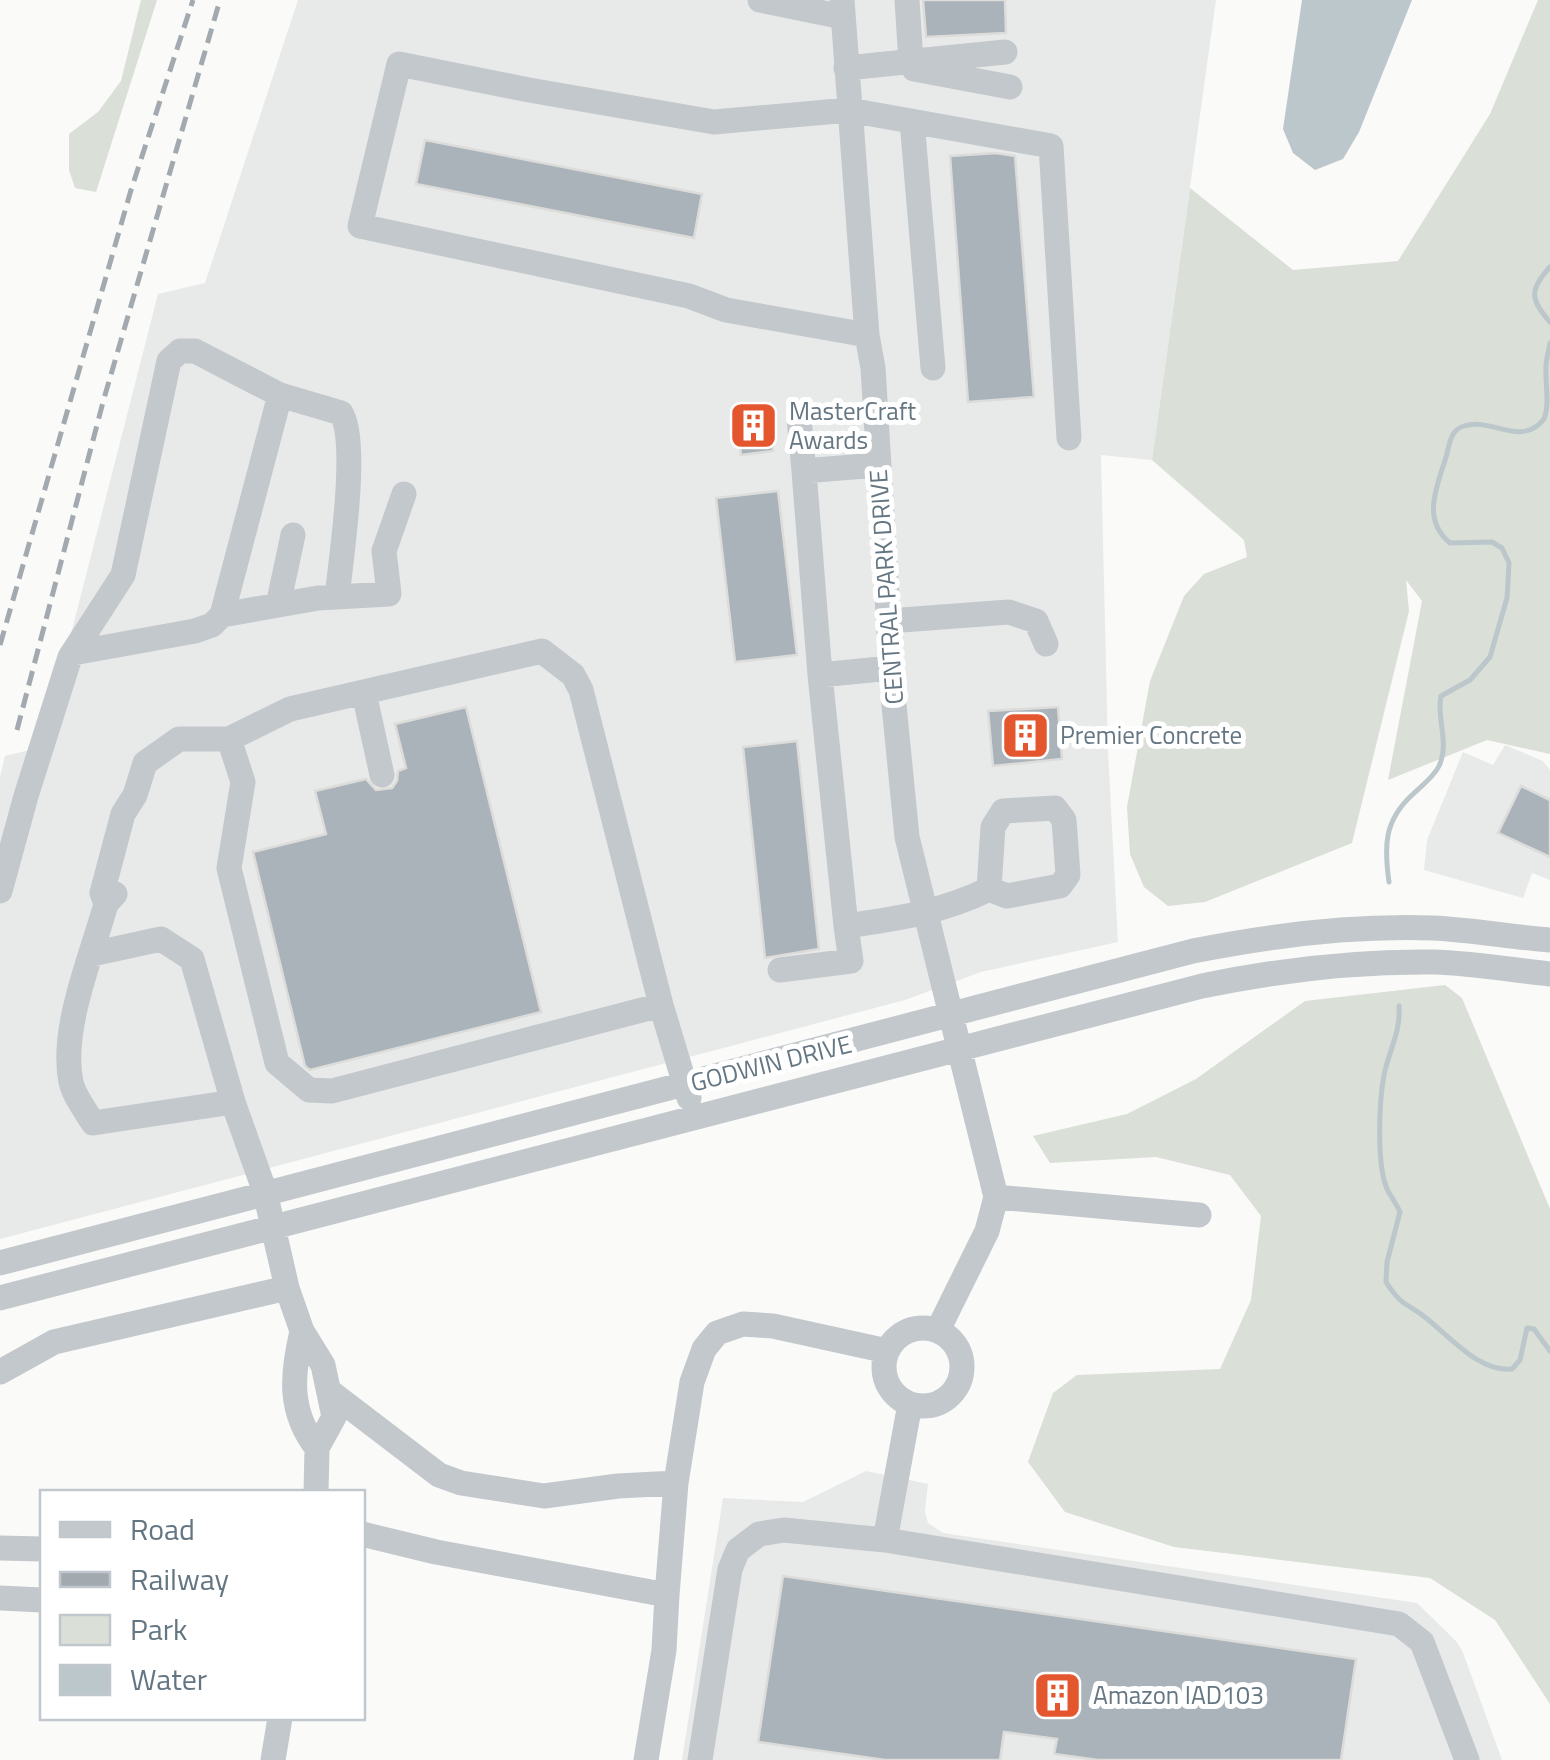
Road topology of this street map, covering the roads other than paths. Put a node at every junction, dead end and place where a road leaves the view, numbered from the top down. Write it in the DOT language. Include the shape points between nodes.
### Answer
graph roads {
  1 [pos="907,0"];
  2 [pos="772,1"];
  3 [pos="842,9"];
  4 [pos="1005,52"];
  5 [pos="900,63"];
  6 [pos="846,68"];
  7 [pos="1010,88"];
  8 [pos="849,110"];
  9 [pos="912,121"];
  10 [pos="867,335"];
  11 [pos="932,368"];
  12 [pos="280,395"];
  13 [pos="799,418"];
  14 [pos="1069,438"];
  15 [pos="877,465"];
  16 [pos="804,471"];
  17 [pos="404,494"];
  18 [pos="293,535"];
  19 [pos="337,597"];
  20 [pos="278,605"];
  21 [pos="222,615"];
  22 [pos="888,621"];
  23 [pos="1046,644"];
  24 [pos="73,653"];
  25 [pos="891,668"];
  26 [pos="820,675"];
  27 [pos="364,692"];
  28 [pos="229,738"];
  29 [pos="382,775"];
  30 [pos="988,889"];
  31 [pos="0,891"];
  32 [pos="924,914"];
  33 [pos="846,926"];
  34 [pos="1550,940"];
  35 [pos="92,954"];
  36 [pos="780,970"];
  37 [pos="1550,974"];
  38 [pos="662,1004"];
  39 [pos="952,1015"];
  40 [pos="961,1049"];
  41 [pos="685,1085"];
  42 [pos="232,1102"];
  43 [pos="695,1118"];
  44 [pos="265,1192"];
  45 [pos="996,1197"];
  46 [pos="1199,1215"];
  47 [pos="272,1228"];
  48 [pos="0,1264"];
  49 [pos="288,1288"];
  50 [pos="0,1298"];
  51 [pos="938,1330"];
  52 [pos="302,1331"];
  53 [pos="886,1351"];
  54 [pos="0,1372"];
  55 [pos="328,1391"];
  56 [pos="910,1404"];
  57 [pos="317,1448"];
  58 [pos="676,1483"];
  59 [pos="316,1490"];
  60 [pos="365,1535"];
  61 [pos="885,1540"];
  62 [pos="0,1548"];
  63 [pos="40,1549"];
  64 [pos="667,1595"];
  65 [pos="0,1598"];
  66 [pos="40,1600"];
  67 [pos="280,1720"];
  68 [pos="272,1760"];
  69 [pos="646,1760"];
  70 [pos="700,1760"];
  71 [pos="1467,1760"];
  1 -- 5 [label="street"];
  2 -- 3 [label="street"];
  3 -- 6 [label="street, CENTRAL PARK DRIVE"];
  4 -- 5 [label="street"];
  5 -- 6 [label="street"];
  5 -- 7 [label="street"];
  6 -- 8 [label="street, CENTRAL PARK DRIVE"];
  8 -- 9 [label="street"];
  8 -- 10 [label="street, CENTRAL PARK DRIVE"];
  8 -- 10 [label="street" via="714,122 399,64 360,226 688,296 726,310"];
  9 -- 11 [label="street"];
  9 -- 14 [label="street" via="1051,146"];
  10 -- 15 [label="street, CENTRAL PARK DRIVE"];
  12 -- 19 [label="street" via="341,413 348,424"];
  12 -- 21 [label="street"];
  12 -- 24 [label="street" via="195,351 180,351 169,361 123,575"];
  13 -- 16 [label="street"];
  15 -- 16 [label="street"];
  15 -- 22 [label="street, CENTRAL PARK DRIVE"];
  16 -- 26 [label="street"];
  17 -- 19 [label="street" via="384,551 389,594"];
  18 -- 20 [label="street"];
  19 -- 20 [label="street"];
  20 -- 21 [label="street"];
  21 -- 24 [label="street" via="195,631"];
  22 -- 23 [label="street" via="1008,612 1036,621"];
  22 -- 25 [label="street, CENTRAL PARK DRIVE"];
  24 -- 31 [label="street"];
  25 -- 26 [label="street"];
  25 -- 32 [label="street, CENTRAL PARK DRIVE" via="907,837"];
  26 -- 33 [label="street"];
  27 -- 28 [label="street" via="290,709"];
  27 -- 29 [label="street"];
  27 -- 38 [label="street" via="542,651 572,675"];
  28 -- 35 [label="street" via="179,739 146,762 114,897"];
  28 -- 38 [label="street" via="243,782 229,868 277,1062 310,1090 332,1092"];
  30 -- 32 [label="street"];
  32 -- 33 [label="street"];
  32 -- 39 [label="street, CENTRAL PARK DRIVE"];
  33 -- 36 [label="street" via="852,961"];
  34 -- 39 [label="street, GODWIN DRIVE" via="1432,928 1312,932 1193,951"];
  35 -- 42 [label="street" via="161,938 192,959"];
  35 -- 42 [label="street" via="69,1056 71,1085 94,1123"];
  37 -- 40 [label="street, GODWIN DRIVE" via="1439,962 1296,969 1202,986"];
  38 -- 41 [label="street"];
  39 -- 40 [label="street, CENTRAL PARK DRIVE"];
  39 -- 41 [label="street, GODWIN DRIVE"];
  40 -- 43 [label="street, GODWIN DRIVE"];
  40 -- 45 [label="street, CENTRAL PARK DRIVE"];
  41 -- 43 [label="street"];
  41 -- 44 [label="street, GODWIN DRIVE"];
  42 -- 44 [label="street"];
  43 -- 47 [label="street, GODWIN DRIVE"];
  44 -- 47 [label="street"];
  44 -- 48 [label="street, GODWIN DRIVE"];
  45 -- 46 [label="street"];
  45 -- 51 [label="street"];
  47 -- 49 [label="street"];
  47 -- 50 [label="street, GODWIN DRIVE"];
  49 -- 52 [label="street"];
  49 -- 54 [label="street" via="54,1342"];
  51 -- 53 [label="street" via="914,1328"];
  51 -- 56 [label="street" via="962,1360 957,1386 937,1404"];
  52 -- 55 [label="street" via="323,1365"];
  52 -- 57 [label="street" via="292,1372 302,1429"];
  53 -- 56 [label="street" via="889,1388"];
  53 -- 58 [label="street" via="773,1326 743,1324 717,1333 692,1382"];
  55 -- 57 [label="street" via="334,1417"];
  55 -- 58 [label="street" via="439,1474 461,1483 544,1496"];
  56 -- 61 [label="street"];
  57 -- 59 [label="street"];
  58 -- 64 [label="street"];
  60 -- 64 [label="street"];
  61 -- 70 [label="street" via="784,1530 759,1534 738,1550"];
  61 -- 71 [label="street" via="1400,1624 1422,1642"];
  62 -- 63 [label="street"];
  64 -- 69 [label="street"];
  65 -- 66 [label="street"];
  67 -- 68 [label="street"];
}
